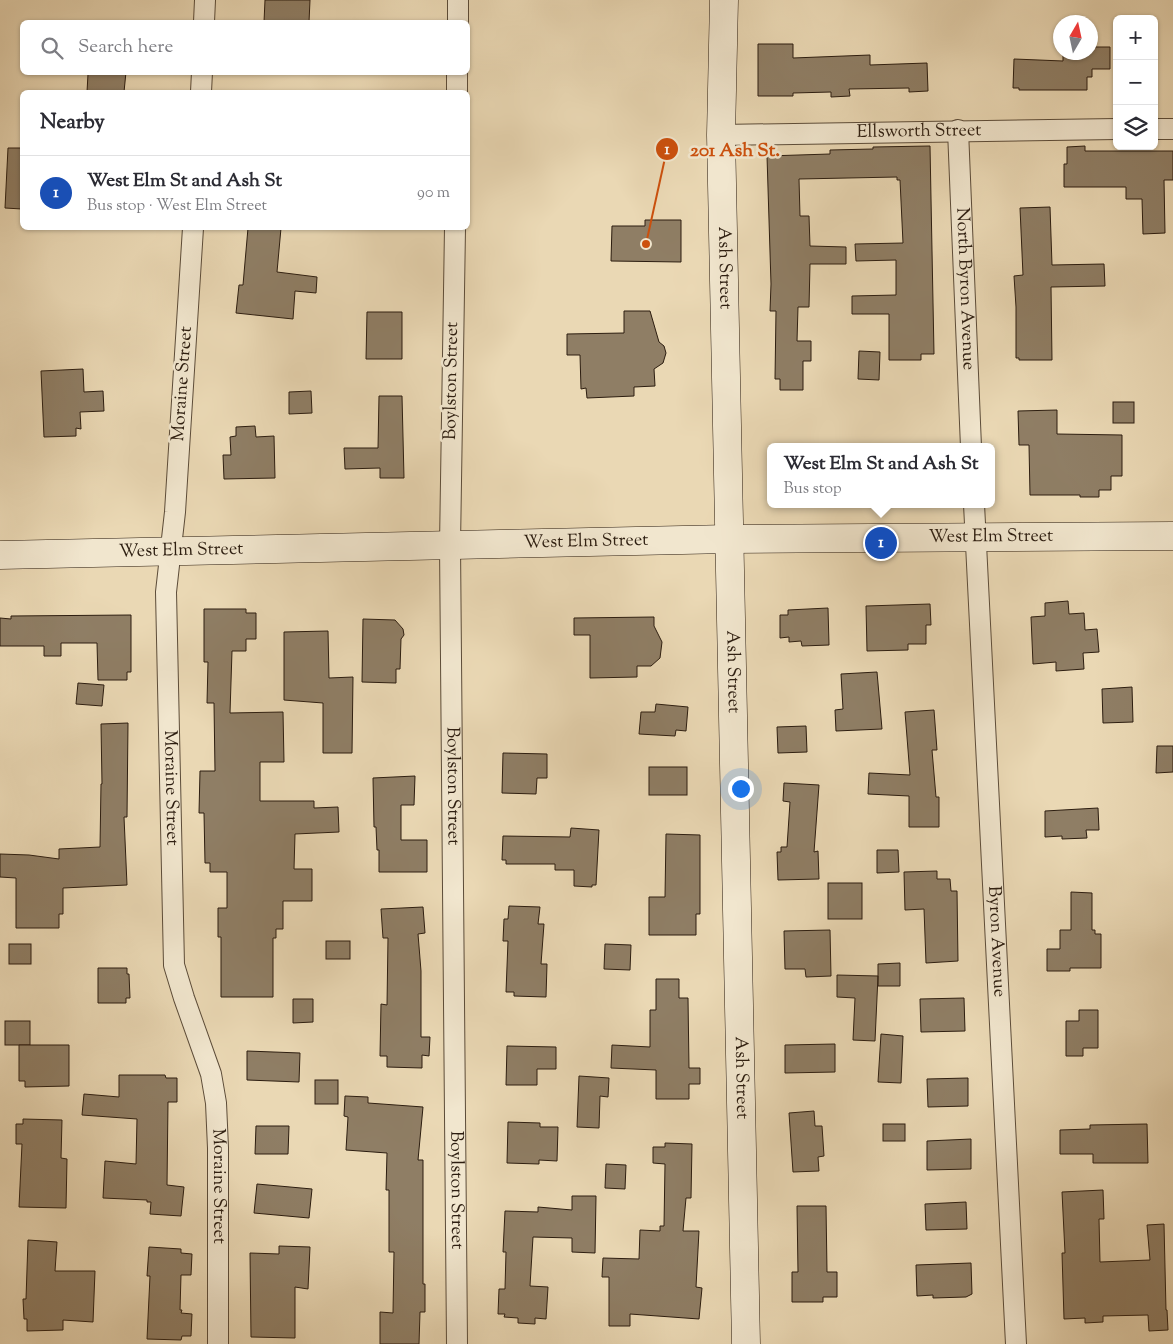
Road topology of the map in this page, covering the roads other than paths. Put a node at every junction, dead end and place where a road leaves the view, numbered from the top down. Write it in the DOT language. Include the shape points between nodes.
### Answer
graph roads {
  1 [pos="206,0"];
  2 [pos="458,0"];
  3 [pos="724,0"];
  4 [pos="204,20"];
  5 [pos="458,20"];
  6 [pos="202,75"];
  7 [pos="457,75"];
  8 [pos="201,90"];
  9 [pos="456,90"];
  10 [pos="1158,129"];
  11 [pos="1173,129"];
  12 [pos="958,130"];
  13 [pos="1113,130"];
  14 [pos="721,135"];
  15 [pos="193,230"];
  16 [pos="454,230"];
  17 [pos="971,443"];
  18 [pos="974,508"];
  19 [pos="1173,536"];
  20 [pos="975,538"];
  21 [pos="730,540"];
  22 [pos="450,546"];
  23 [pos="170,552"];
  24 [pos="0,555"];
  25 [pos="218,1344"];
  26 [pos="458,1344"];
  27 [pos="746,1344"];
  28 [pos="1016,1344"];
  1 -- 4 [label="street"];
  2 -- 5 [label="street"];
  3 -- 14 [label="street, Ash Street"];
  6 -- 8 [label="street"];
  7 -- 9 [label="street"];
  10 -- 11 [label="street"];
  12 -- 13 [label="street, Ellsworth Street"];
  12 -- 14 [label="street, Ellsworth Street"];
  12 -- 17 [label="street, North Byron Avenue"];
  14 -- 21 [label="street, Ash Street"];
  15 -- 23 [label="street, Moraine Street"];
  16 -- 22 [label="street, Boylston Street"];
  18 -- 20 [label="street"];
  19 -- 20 [label="street, West Elm Street"];
  20 -- 21 [label="street, West Elm Street"];
  20 -- 28 [label="street, Byron Avenue"];
  21 -- 22 [label="street, West Elm Street"];
  21 -- 27 [label="street, Ash Street"];
  22 -- 23 [label="street, West Elm Street"];
  22 -- 26 [label="street, Boylston Street"];
  23 -- 24 [label="street, West Elm Street"];
  23 -- 25 [label="street, Moraine Street" via="166,592 174,965 211,1074 216,1103"];
}
